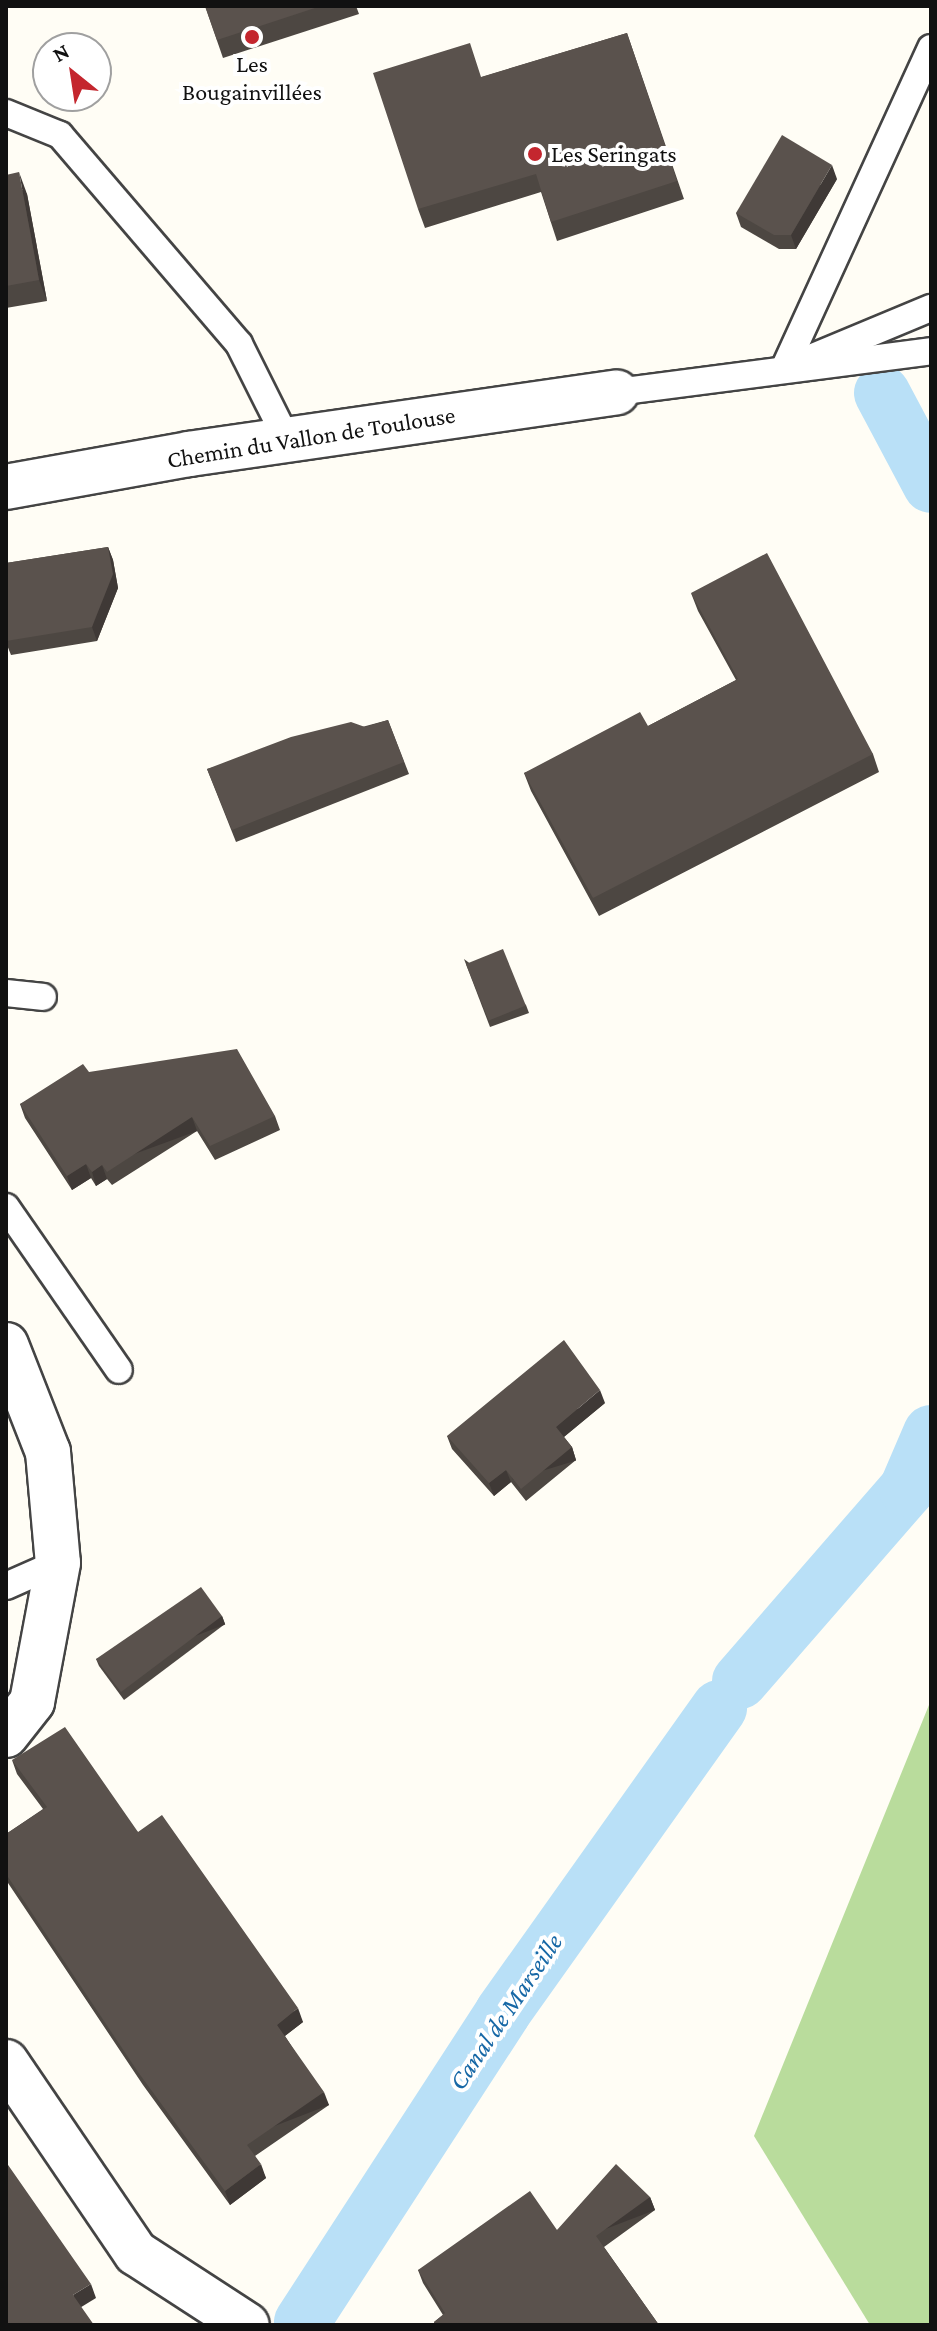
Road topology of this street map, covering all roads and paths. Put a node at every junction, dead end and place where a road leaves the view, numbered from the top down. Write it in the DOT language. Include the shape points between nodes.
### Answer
graph roads {
  1 [pos="931,48"];
  2 [pos="6,113"];
  3 [pos="931,308"];
  4 [pos="931,351"];
  5 [pos="784,369"];
  6 [pos="617,392"];
  7 [pos="287,440"];
  8 [pos="6,487"];
  9 [pos="6,993"];
  10 [pos="43,997"];
  11 [pos="6,1207"];
  12 [pos="6,1345"];
  13 [pos="119,1370"];
  14 [pos="58,1563"];
  15 [pos="6,1586"];
  16 [pos="6,1735"];
  17 [pos="6,2062"];
  18 [pos="247,2325"];
  1 -- 5 [label="lane"];
  2 -- 7 [label="lane" via="60,135 239,344"];
  3 -- 5 [label="lane"];
  4 -- 5 [label="lane"];
  5 -- 6 [label="lane"];
  6 -- 7 [label="street, Chemin du Vallon de Toulouse"];
  7 -- 8 [label="street, Chemin du Vallon de Toulouse"];
  9 -- 10 [label="lane"];
  11 -- 13 [label="lane"];
  12 -- 14 [label="street" via="48,1452"];
  14 -- 15 [label="lane"];
  14 -- 16 [label="street" via="32,1702"];
  17 -- 18 [label="street" via="136,2253"];
}
